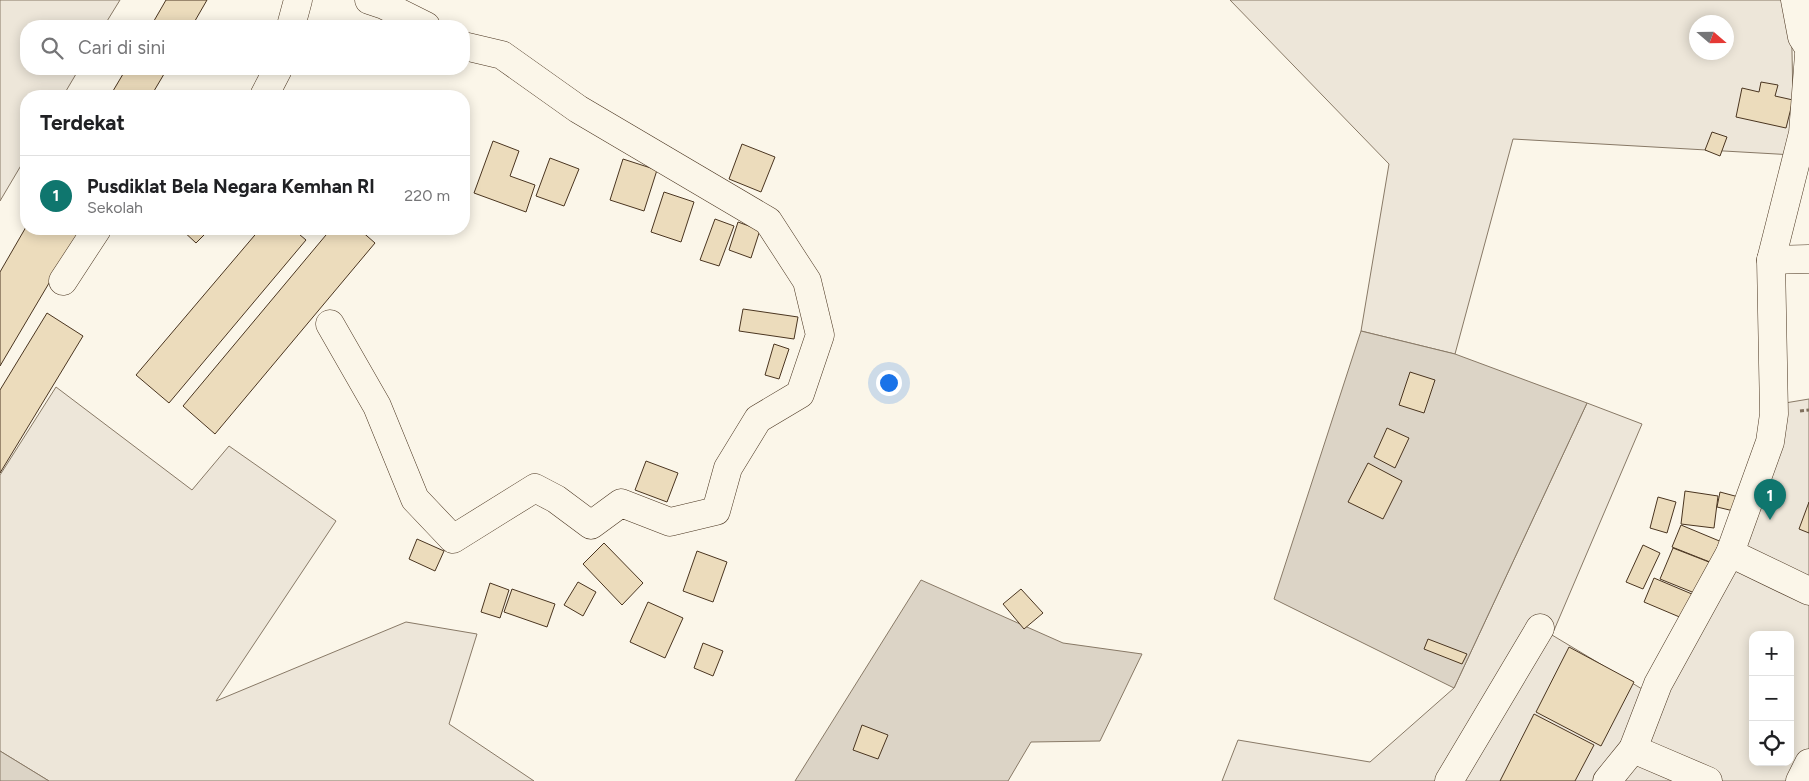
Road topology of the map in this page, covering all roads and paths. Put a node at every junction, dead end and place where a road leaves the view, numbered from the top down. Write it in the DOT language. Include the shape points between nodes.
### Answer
graph roads {
  1 [pos="298,0"];
  2 [pos="369,0"];
  3 [pos="1795,0"];
  4 [pos="293,20"];
  5 [pos="414,20"];
  6 [pos="1807,44"];
  7 [pos="470,47"];
  8 [pos="275,75"];
  9 [pos="267,90"];
  10 [pos="93,235"];
  11 [pos="1809,259"];
  12 [pos="1770,260"];
  13 [pos="63,281"];
  14 [pos="330,324"];
  15 [pos="1730,553"];
  16 [pos="1809,590"];
  17 [pos="1540,628"];
  18 [pos="1633,749"];
  19 [pos="1809,763"];
  20 [pos="1449,781"];
  21 [pos="1607,781"];
  22 [pos="1708,781"];
  23 [pos="1800,781"];
  1 -- 4 [label="street"];
  2 -- 5 [label="street"];
  3 -- 6 [label="street"];
  6 -- 12 [label="street" via="1803,133"];
  7 -- 14 [label="street" via="502,55 578,109 768,221 807,281 820,335 800,394 758,419 728,468 716,511 670,522 621,502 591,525 535,488 453,540 415,500 377,406"];
  8 -- 9 [label="street"];
  10 -- 13 [label="street"];
  11 -- 12 [label="street"];
  12 -- 15 [label="street" via="1774,414 1770,442"];
  15 -- 16 [label="street"];
  15 -- 18 [label="street" via="1658,684"];
  17 -- 20 [label="street"];
  18 -- 21 [label="street"];
  18 -- 22 [label="street"];
  19 -- 23 [label="street"];
}
